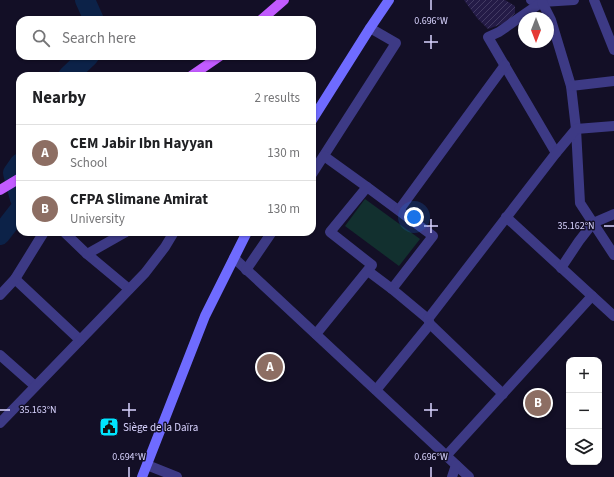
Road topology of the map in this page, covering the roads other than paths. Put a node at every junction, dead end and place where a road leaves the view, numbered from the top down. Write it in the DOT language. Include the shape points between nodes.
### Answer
graph roads {
  1 [pos="284,0"];
  2 [pos="389,0"];
  3 [pos="531,0"];
  4 [pos="574,0"];
  5 [pos="594,0"];
  6 [pos="542,1"];
  7 [pos="266,16"];
  8 [pos="370,28"];
  9 [pos="614,50"];
  10 [pos="214,60"];
  11 [pos="505,65"];
  12 [pos="197,72"];
  13 [pos="614,81"];
  14 [pos="571,86"];
  15 [pos="316,114"];
  16 [pos="614,126"];
  17 [pos="576,130"];
  18 [pos="556,153"];
  19 [pos="324,156"];
  20 [pos="316,168"];
  21 [pos="16,180"];
  22 [pos="367,186"];
  23 [pos="0,190"];
  24 [pos="399,210"];
  25 [pos="614,214"];
  26 [pos="506,218"];
  27 [pos="592,223"];
  28 [pos="42,236"];
  29 [pos="68,236"];
  30 [pos="119,236"];
  31 [pos="172,236"];
  32 [pos="245,236"];
  33 [pos="269,236"];
  34 [pos="87,254"];
  35 [pos="614,255"];
  36 [pos="234,258"];
  37 [pos="561,268"];
  38 [pos="246,270"];
  39 [pos="368,271"];
  40 [pos="15,279"];
  41 [pos="128,289"];
  42 [pos="392,289"];
  43 [pos="0,295"];
  44 [pos="592,296"];
  45 [pos="614,316"];
  46 [pos="429,322"];
  47 [pos="316,334"];
  48 [pos="80,340"];
  49 [pos="0,355"];
  50 [pos="35,386"];
  51 [pos="376,390"];
  52 [pos="503,394"];
  53 [pos="0,423"];
  54 [pos="446,456"];
  55 [pos="146,465"];
  56 [pos="456,465"];
  57 [pos="142,477"];
  58 [pos="177,477"];
  59 [pos="452,477"];
  60 [pos="469,477"];
  1 -- 7 [label="main road"];
  2 -- 8 [label="main road"];
  3 -- 6 [label="street"];
  4 -- 6 [label="street"];
  5 -- 9 [label="street"];
  6 -- 11 [label="street" via="488,37"];
  6 -- 14 [label="street" via="551,20"];
  8 -- 15 [label="main road"];
  8 -- 19 [label="street" via="396,43"];
  10 -- 12 [label="main road"];
  11 -- 18 [label="street"];
  11 -- 24 [label="street"];
  13 -- 14 [label="street"];
  14 -- 17 [label="street"];
  16 -- 17 [label="street"];
  17 -- 18 [label="street"];
  17 -- 27 [label="street" via="580,204"];
  18 -- 26 [label="street"];
  19 -- 20 [label="street"];
  19 -- 22 [label="street"];
  21 -- 23 [label="main road"];
  22 -- 24 [label="street"];
  22 -- 39 [label="street" via="330,232 372,265"];
  24 -- 42 [label="street" via="434,236"];
  25 -- 27 [label="street"];
  26 -- 37 [label="street"];
  26 -- 46 [label="street"];
  27 -- 35 [label="street"];
  27 -- 37 [label="street"];
  28 -- 40 [label="street"];
  29 -- 34 [label="street"];
  30 -- 34 [label="street"];
  31 -- 41 [label="street"];
  32 -- 36 [label="main road"];
  33 -- 38 [label="street"];
  34 -- 41 [label="street"];
  36 -- 38 [label="street"];
  36 -- 55 [label="main road" via="205,316"];
  37 -- 44 [label="street"];
  38 -- 47 [label="street"];
  39 -- 42 [label="street"];
  39 -- 47 [label="street"];
  40 -- 43 [label="street"];
  40 -- 48 [label="street"];
  41 -- 48 [label="street"];
  42 -- 46 [label="street"];
  44 -- 45 [label="street"];
  44 -- 52 [label="street"];
  46 -- 51 [label="street"];
  46 -- 52 [label="street"];
  47 -- 51 [label="street"];
  48 -- 50 [label="street"];
  49 -- 50 [label="street"];
  50 -- 53 [label="street"];
  51 -- 54 [label="street"];
  52 -- 54 [label="street"];
  54 -- 56 [label="street"];
  55 -- 57 [label="main road"];
  55 -- 58 [label="street"];
  56 -- 59 [label="street"];
  56 -- 60 [label="street"];
}
